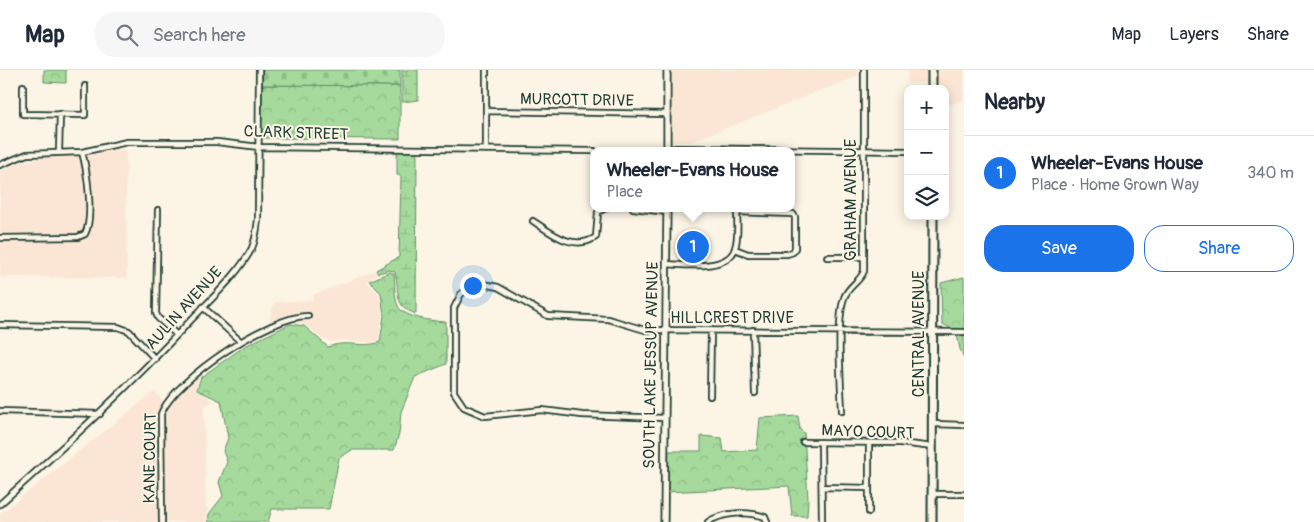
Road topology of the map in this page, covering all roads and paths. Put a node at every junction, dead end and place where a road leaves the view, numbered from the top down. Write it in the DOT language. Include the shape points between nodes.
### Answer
graph roads {
  1 [pos="259,70"];
  2 [pos="486,70"];
  3 [pos="668,70"];
  4 [pos="864,70"];
  5 [pos="932,70"];
  6 [pos="932,85"];
  7 [pos="23,86"];
  8 [pos="85,86"];
  9 [pos="486,111"];
  10 [pos="60,114"];
  11 [pos="667,114"];
  12 [pos="259,147"];
  13 [pos="666,147"];
  14 [pos="486,150"];
  15 [pos="795,150"];
  16 [pos="864,150"];
  17 [pos="590,151"];
  18 [pos="904,151"];
  19 [pos="59,152"];
  20 [pos="82,152"];
  21 [pos="0,165"];
  22 [pos="158,210"];
  23 [pos="598,212"];
  24 [pos="666,212"];
  25 [pos="737,212"];
  26 [pos="764,212"];
  27 [pos="533,220"];
  28 [pos="933,220"];
  29 [pos="0,238"];
  30 [pos="735,249"];
  31 [pos="827,257"];
  32 [pos="864,257"];
  33 [pos="666,264"];
  34 [pos="203,307"];
  35 [pos="308,316"];
  36 [pos="0,325"];
  37 [pos="666,330"];
  38 [pos="711,330"];
  39 [pos="754,330"];
  40 [pos="841,331"];
  41 [pos="932,332"];
  42 [pos="964,332"];
  43 [pos="177,335"];
  44 [pos="240,341"];
  45 [pos="155,360"];
  46 [pos="754,393"];
  47 [pos="710,396"];
  48 [pos="0,411"];
  49 [pos="842,411"];
  50 [pos="100,414"];
  51 [pos="664,418"];
  52 [pos="933,424"];
  53 [pos="964,424"];
  54 [pos="803,442"];
  55 [pos="822,442"];
  56 [pos="869,443"];
  57 [pos="932,450"];
  58 [pos="822,487"];
  59 [pos="869,488"];
  60 [pos="932,494"];
  61 [pos="964,494"];
  62 [pos="0,504"];
  63 [pos="869,512"];
  64 [pos="162,522"];
  65 [pos="664,522"];
  66 [pos="708,522"];
  67 [pos="767,522"];
  68 [pos="822,522"];
  69 [pos="932,522"];
  1 -- 12 [label="street, AULIN AVENUE"];
  2 -- 9 [label="street"];
  3 -- 11 [label="street"];
  4 -- 16 [label="street, GRAHAM AVENUE"];
  5 -- 6 [label="main road"];
  7 -- 10 [label="street" via="23,114"];
  8 -- 10 [label="street" via="85,115"];
  9 -- 11 [label="street, MURCOTT DRIVE"];
  9 -- 14 [label="street"];
  10 -- 19 [label="street"];
  11 -- 13 [label="street"];
  12 -- 14 [label="street, CLARK STREET"];
  12 -- 20 [label="street, CLARK STREET" via="217,142 127,142"];
  12 -- 34 [label="street, AULIN AVENUE" via="255,239 239,267"];
  14 -- 17 [label="street, CLARK STREET"];
  15 -- 16 [label="street"];
  16 -- 18 [label="street"];
  16 -- 32 [label="street, GRAHAM AVENUE"];
  19 -- 20 [label="street, CLARK STREET"];
  19 -- 21 [label="street, CLARK STREET" via="27,154"];
  20 -- 29 [label="street" via="88,178 88,226 85,234 78,237"];
  22 -- 43 [label="street" via="156,313"];
  23 -- 27 [label="street" via="596,237 590,241 564,241"];
  24 -- 33 [label="street, SOUTH LAKE JESSUP AVENUE"];
  25 -- 30 [label="street"];
  26 -- 30 [label="street" via="795,216 793,252 748,254"];
  28 -- 41 [label="main road, CENTRAL AVENUE"];
  30 -- 33 [label="street" via="718,264"];
  31 -- 32 [label="street"];
  32 -- 40 [label="street, GRAHAM AVENUE" via="862,278 848,289 844,298"];
  33 -- 37 [label="street, SOUTH LAKE JESSUP AVENUE"];
  34 -- 43 [label="street, AULIN AVENUE"];
  34 -- 44 [label="street"];
  35 -- 44 [label="street, KANE COURT" via="297,316"];
  36 -- 45 [label="street" via="118,326 129,331"];
  37 -- 38 [label="street, HILLCREST DRIVE"];
  37 -- 51 [label="street, SOUTH LAKE JESSUP AVENUE"];
  37 -- 51 [label="street, HILLCREST DRIVE" via="636,328 608,319 548,316 498,287 478,283 468,288 456,302 453,358 457,400 485,416 542,410"];
  38 -- 39 [label="street, HILLCREST DRIVE"];
  38 -- 47 [label="street"];
  39 -- 40 [label="street, HILLCREST DRIVE"];
  39 -- 46 [label="street"];
  40 -- 41 [label="street, HILLCREST DRIVE"];
  40 -- 49 [label="street, GRAHAM AVENUE"];
  41 -- 42 [label="street, HILLCREST DRIVE"];
  41 -- 52 [label="main road, CENTRAL AVENUE"];
  43 -- 45 [label="street, AULIN AVENUE"];
  44 -- 64 [label="street, KANE COURT" via="165,402 161,414"];
  45 -- 50 [label="street, AULIN AVENUE"];
  48 -- 50 [label="street"];
  50 -- 62 [label="street, AULIN AVENUE"];
  51 -- 65 [label="street, SOUTH LAKE JESSUP AVENUE"];
  52 -- 53 [label="street"];
  52 -- 57 [label="main road, CENTRAL AVENUE"];
  54 -- 55 [label="street, MAYO COURT"];
  55 -- 56 [label="street, MAYO COURT"];
  55 -- 58 [label="street"];
  56 -- 57 [label="street, MAYO COURT" via="900,443"];
  56 -- 59 [label="street"];
  57 -- 60 [label="main road, CENTRAL AVENUE"];
  58 -- 59 [label="street"];
  58 -- 68 [label="street"];
  59 -- 63 [label="street"];
  60 -- 61 [label="street"];
  60 -- 69 [label="main road, CENTRAL AVENUE"];
  66 -- 67 [label="street" via="716,517 736,514 759,515"];
}
